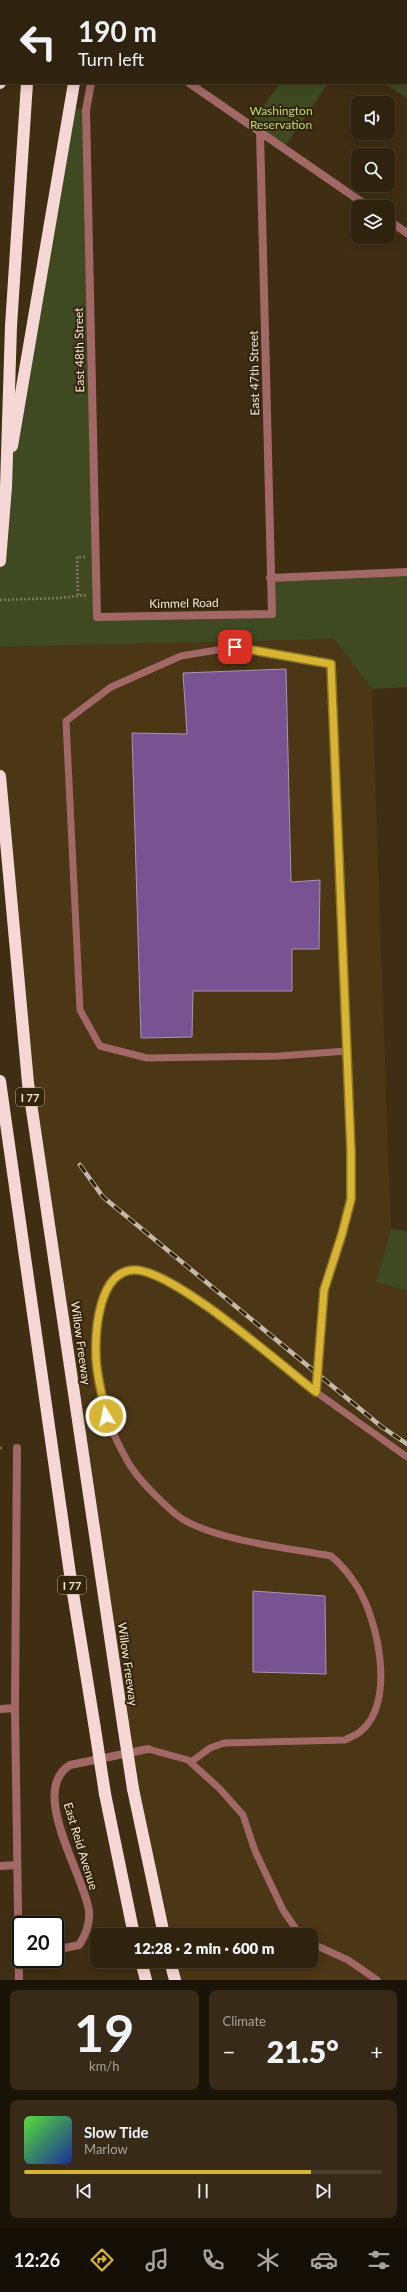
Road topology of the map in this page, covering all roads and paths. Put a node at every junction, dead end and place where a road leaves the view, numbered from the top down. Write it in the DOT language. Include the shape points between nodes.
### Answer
graph roads {
  1 [pos="27,84"];
  2 [pos="74,84"];
  3 [pos="91,84"];
  4 [pos="190,84"];
  5 [pos="260,132"];
  6 [pos="359,200"];
  7 [pos="395,225"];
  8 [pos="407,233"];
  9 [pos="6,487"];
  10 [pos="86,557"];
  11 [pos="0,561"];
  12 [pos="407,572"];
  13 [pos="270,578"];
  14 [pos="78,595"];
  15 [pos="87,595"];
  16 [pos="0,600"];
  17 [pos="272,614"];
  18 [pos="97,616"];
  19 [pos="0,776"];
  20 [pos="347,1051"];
  21 [pos="0,1081"];
  22 [pos="316,1392"];
  23 [pos="17,1448"];
  24 [pos="407,1457"];
  25 [pos="15,1708"];
  26 [pos="0,1709"];
  27 [pos="148,1749"];
  28 [pos="191,1762"];
  29 [pos="16,1865"];
  30 [pos="0,1866"];
  31 [pos="18,1916"];
  32 [pos="133,1928"];
  33 [pos="163,1928"];
  34 [pos="295,1928"];
  35 [pos="318,1946"];
  36 [pos="64,1948"];
  37 [pos="19,1968"];
  38 [pos="143,1968"];
  39 [pos="172,1968"];
  40 [pos="19,1980"];
  41 [pos="146,1980"];
  42 [pos="175,1980"];
  43 [pos="377,1980"];
  1 -- 9 [label="highway" via="7,393"];
  2 -- 9 [label="highway"];
  3 -- 18 [label="street, East 48th Street" via="86,110"];
  4 -- 5 [label="street"];
  5 -- 6 [label="street"];
  5 -- 13 [label="street, East 47th Street"];
  7 -- 8 [label="street"];
  9 -- 11 [label="highway"];
  10 -- 14 [label="path" via="78,557"];
  12 -- 13 [label="street"];
  13 -- 17 [label="street, East 47th Street"];
  14 -- 15 [label="path"];
  14 -- 16 [label="path"];
  17 -- 18 [label="street, Kimmel Road"];
  19 -- 33 [label="highway, Willow Freeway / I 77, bridge" via="28,1083 133,1789"];
  20 -- 20 [label="lane" via="331,664 235,647 181,656 111,687 66,721 80,1010 100,1046 147,1058 279,1056"];
  20 -- 22 [label="lane" via="351,1199 324,1290"];
  21 -- 32 [label="highway, I 77, bridge" via="94,1729"];
  22 -- 24 [label="lane"];
  22 -- 28 [label="lane" via="189,1293 160,1276 134,1270 117,1276 104,1294 99,1313 96,1356 106,1416 134,1472 184,1520 214,1534 331,1556 344,1566 359,1589 374,1630 382,1692 374,1713 362,1731 345,1740 224,1743 210,1748"];
  23 -- 25 [label="street"];
  25 -- 26 [label="street"];
  25 -- 29 [label="street"];
  27 -- 28 [label="lane"];
  27 -- 36 [label="street, East Reid Avenue" via="70,1765 60,1772 55,1786 54,1806 89,1911 87,1935 79,1945"];
  28 -- 34 [label="lane" via="243,1815 255,1851 282,1910"];
  29 -- 30 [label="street"];
  29 -- 31 [label="street"];
  35 -- 43 [label="lane" via="348,1960"];
  37 -- 40 [label="street"];
  38 -- 41 [label="highway"];
  39 -- 42 [label="highway"];
}
